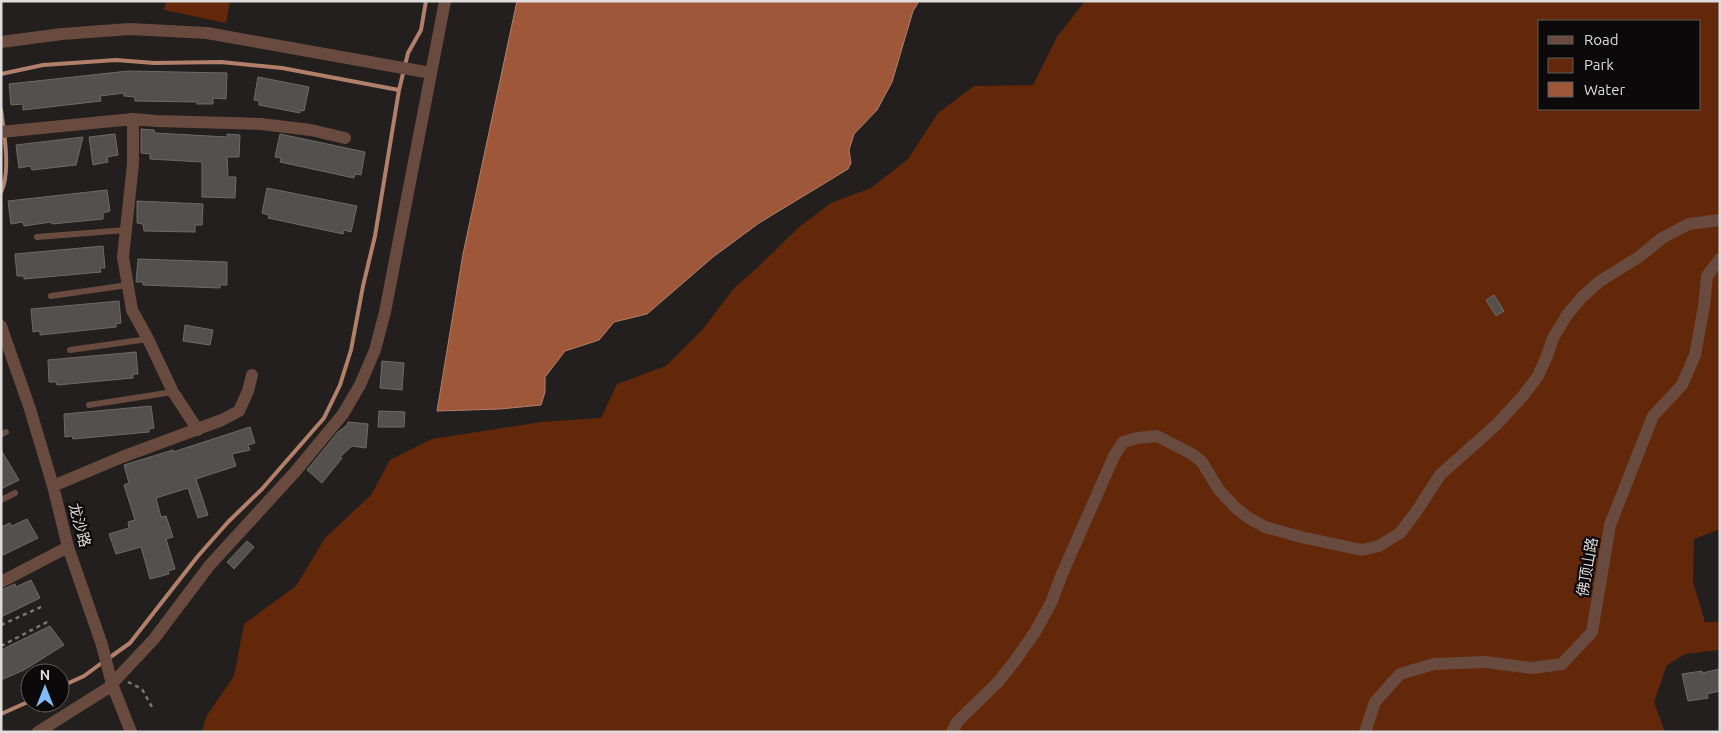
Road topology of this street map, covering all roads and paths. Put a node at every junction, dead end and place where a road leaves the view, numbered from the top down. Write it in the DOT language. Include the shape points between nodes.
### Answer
graph roads {
  1 [pos="445,1"];
  2 [pos="1,42"];
  3 [pos="431,72"];
  4 [pos="133,119"];
  5 [pos="1,132"];
  6 [pos="345,138"];
  7 [pos="1720,220"];
  8 [pos="126,230"];
  9 [pos="37,237"];
  10 [pos="1720,259"];
  11 [pos="128,285"];
  12 [pos="51,296"];
  13 [pos="1,326"];
  14 [pos="148,339"];
  15 [pos="70,350"];
  16 [pos="252,375"];
  17 [pos="173,392"];
  18 [pos="89,405"];
  19 [pos="198,430"];
  20 [pos="53,486"];
  21 [pos="15,493"];
  22 [pos="1,500"];
  23 [pos="68,547"];
  24 [pos="1,582"];
  25 [pos="41,607"];
  26 [pos="49,621"];
  27 [pos="1,625"];
  28 [pos="1,646"];
  29 [pos="115,681"];
  30 [pos="152,707"];
  31 [pos="38,732"];
  32 [pos="131,732"];
  33 [pos="952,732"];
  34 [pos="1365,732"];
  1 -- 3 [label="street"];
  2 -- 3 [label="street" via="130,29 207,33"];
  3 -- 29 [label="street" via="385,312 375,350 360,385 343,414 295,472 209,566 154,639"];
  4 -- 5 [label="street"];
  4 -- 6 [label="street" via="261,124"];
  4 -- 8 [label="street" via="133,164"];
  7 -- 33 [label="street" via="1689,224 1662,238 1582,297 1553,338 1538,376 1523,396 1440,475 1400,533 1379,546 1362,550 1265,527 1235,507 1219,490 1202,462 1192,454 1157,436 1123,442 1036,632 998,682 957,722"];
  8 -- 9 [label="lane"];
  8 -- 11 [label="street" via="123,257"];
  10 -- 34 [label="street, 佛顶山路" via="1707,276 1695,355 1682,385 1653,416 1610,525 1592,632 1562,664 1532,668 1485,662 1434,664 1400,674 1376,702"];
  11 -- 12 [label="lane"];
  11 -- 14 [label="street" via="132,310"];
  13 -- 20 [label="street, 龙沙路"];
  14 -- 15 [label="lane"];
  14 -- 17 [label="street"];
  16 -- 19 [label="street" via="239,411"];
  17 -- 18 [label="lane"];
  17 -- 19 [label="street"];
  19 -- 20 [label="street"];
  20 -- 23 [label="street, 龙沙路"];
  21 -- 22 [label="lane"];
  23 -- 24 [label="street"];
  23 -- 29 [label="street, 龙沙路"];
  25 -- 27 [label="path"];
  26 -- 28 [label="path"];
  29 -- 30 [label="path" via="142,689"];
  29 -- 31 [label="street"];
  29 -- 32 [label="street, 龙沙路"];
}
